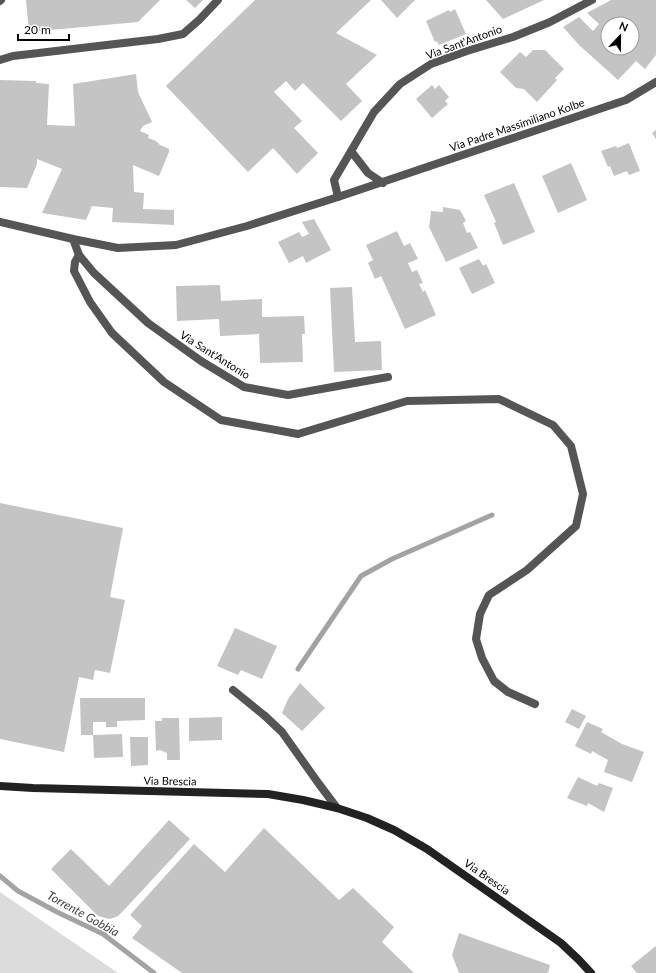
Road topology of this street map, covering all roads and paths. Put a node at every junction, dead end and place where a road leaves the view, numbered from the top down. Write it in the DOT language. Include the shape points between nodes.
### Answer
graph roads {
  1 [pos="218,0"];
  2 [pos="592,0"];
  3 [pos="0,60"];
  4 [pos="656,82"];
  5 [pos="351,152"];
  6 [pos="383,183"];
  7 [pos="338,197"];
  8 [pos="0,222"];
  9 [pos="73,239"];
  10 [pos="79,255"];
  11 [pos="388,377"];
  12 [pos="233,690"];
  13 [pos="535,704"];
  14 [pos="0,786"];
  15 [pos="338,808"];
  16 [pos="591,973"];
  1 -- 3 [label="street" via="183,34 13,56"];
  2 -- 5 [label="street, Via Sant'Antonio" via="550,22 431,64 400,84 374,112"];
  4 -- 6 [label="street, Via Padre Massimiliano Kolbe" via="626,100"];
  5 -- 6 [label="street" via="368,173"];
  5 -- 7 [label="street, Via Sant'Antonio" via="334,180"];
  6 -- 7 [label="street"];
  7 -- 9 [label="street" via="176,245 118,248"];
  8 -- 9 [label="street"];
  9 -- 10 [label="street, Via Sant'Antonio"];
  10 -- 11 [label="street, Via Sant'Antonio" via="94,273 148,323 201,361 244,387 288,395"];
  10 -- 13 [label="street" via="74,271 90,302 112,333 164,382 221,420 298,434 407,401 498,399 553,425 571,446 583,494 576,526 527,570 489,595 480,614 476,639 494,681 508,692"];
  12 -- 15 [label="street" via="282,732"];
  14 -- 15 [label="main road, Via Brescia" via="268,794"];
  15 -- 16 [label="main road, Via Brescia" via="394,830 427,849 562,943"];
}
